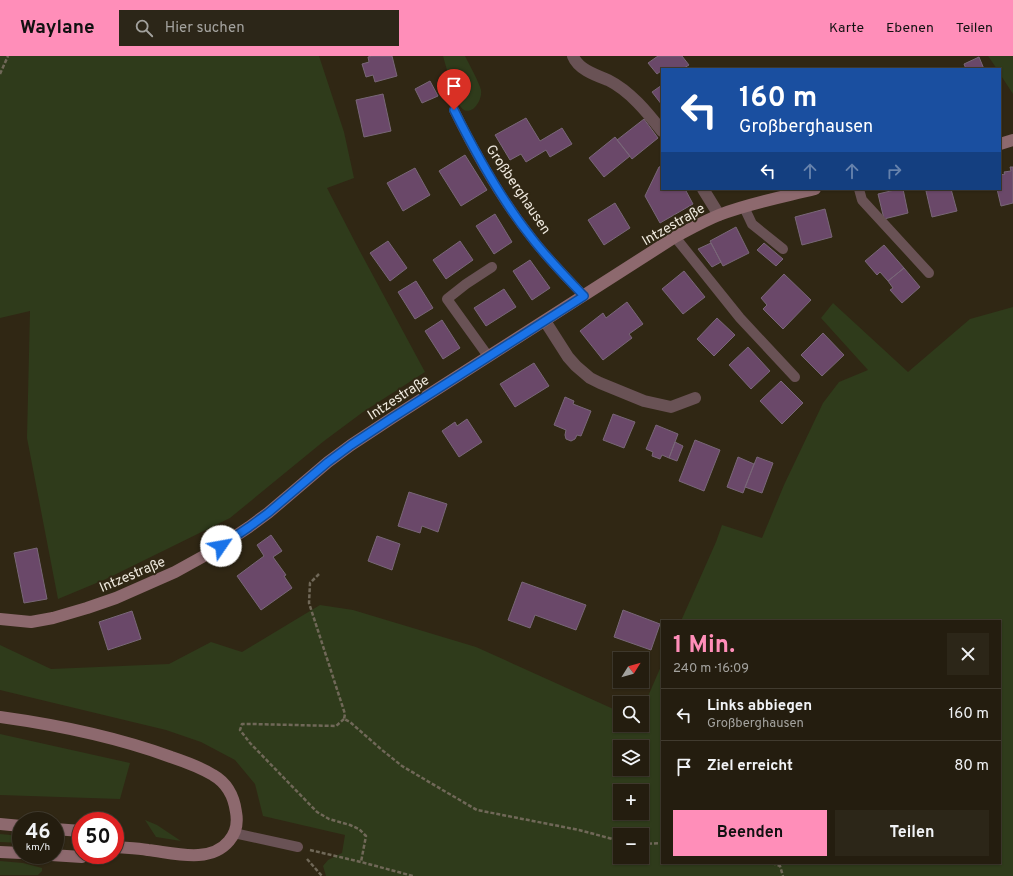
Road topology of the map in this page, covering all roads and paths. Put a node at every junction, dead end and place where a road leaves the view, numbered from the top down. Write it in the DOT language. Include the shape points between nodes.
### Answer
graph roads {
  1 [pos="8,56"];
  2 [pos="572,56"];
  3 [pos="0,74"];
  4 [pos="454,110"];
  5 [pos="661,130"];
  6 [pos="1013,140"];
  7 [pos="1001,144"];
  8 [pos="704,190"];
  9 [pos="811,190"];
  10 [pos="859,190"];
  11 [pos="744,207"];
  12 [pos="719,215"];
  13 [pos="675,237"];
  14 [pos="783,249"];
  15 [pos="492,267"];
  16 [pos="929,273"];
  17 [pos="584,296"];
  18 [pos="545,321"];
  19 [pos="488,356"];
  20 [pos="795,377"];
  21 [pos="695,398"];
  22 [pos="319,574"];
  23 [pos="0,619"];
  24 [pos="0,717"];
  25 [pos="344,719"];
  26 [pos="0,824"];
  27 [pos="12,825"];
  28 [pos="234,834"];
  29 [pos="613,839"];
  30 [pos="661,843"];
  31 [pos="649,844"];
  32 [pos="298,847"];
  33 [pos="124,848"];
  34 [pos="0,852"];
  35 [pos="12,853"];
  36 [pos="361,862"];
  37 [pos="775,864"];
  38 [pos="322,876"];
  39 [pos="413,876"];
  40 [pos="783,876"];
  1 -- 3 [label="path"];
  2 -- 5 [label="street" via="582,68 621,88"];
  4 -- 17 [label="lane, Großberghausen" via="492,182 512,212 541,250"];
  6 -- 7 [label="main road"];
  8 -- 12 [label="street"];
  9 -- 11 [label="main road, Intzestraße"];
  10 -- 16 [label="lane" via="862,200"];
  11 -- 12 [label="main road, Intzestraße"];
  11 -- 14 [label="lane" via="752,224"];
  12 -- 13 [label="main road, Intzestraße"];
  13 -- 17 [label="main road, Intzestraße"];
  13 -- 20 [label="lane" via="740,318"];
  15 -- 19 [label="lane" via="447,299"];
  17 -- 18 [label="main road, Intzestraße"];
  18 -- 19 [label="main road, Intzestraße"];
  18 -- 21 [label="street" via="568,356 590,378 644,401 671,407"];
  19 -- 23 [label="main road, Intzestraße" via="351,445 249,527 214,551 175,572 87,608 31,622"];
  22 -- 25 [label="path" via="310,583 309,603 345,714"];
  24 -- 28 [label="main road" via="108,737 148,748 202,768 221,781 231,795 237,816"];
  25 -- 29 [label="path" via="402,766 477,810"];
  25 -- 36 [label="path" via="336,726 242,724 240,730 317,812 359,829 366,836"];
  26 -- 27 [label="main road"];
  28 -- 32 [label="lane"];
  28 -- 33 [label="main road" via="223,847 202,855"];
  30 -- 31 [label="path"];
  32 -- 36 [label="path"];
  32 -- 38 [label="path"];
  34 -- 35 [label="main road"];
  36 -- 39 [label="path"];
  37 -- 40 [label="path" via="780,866"];
}
